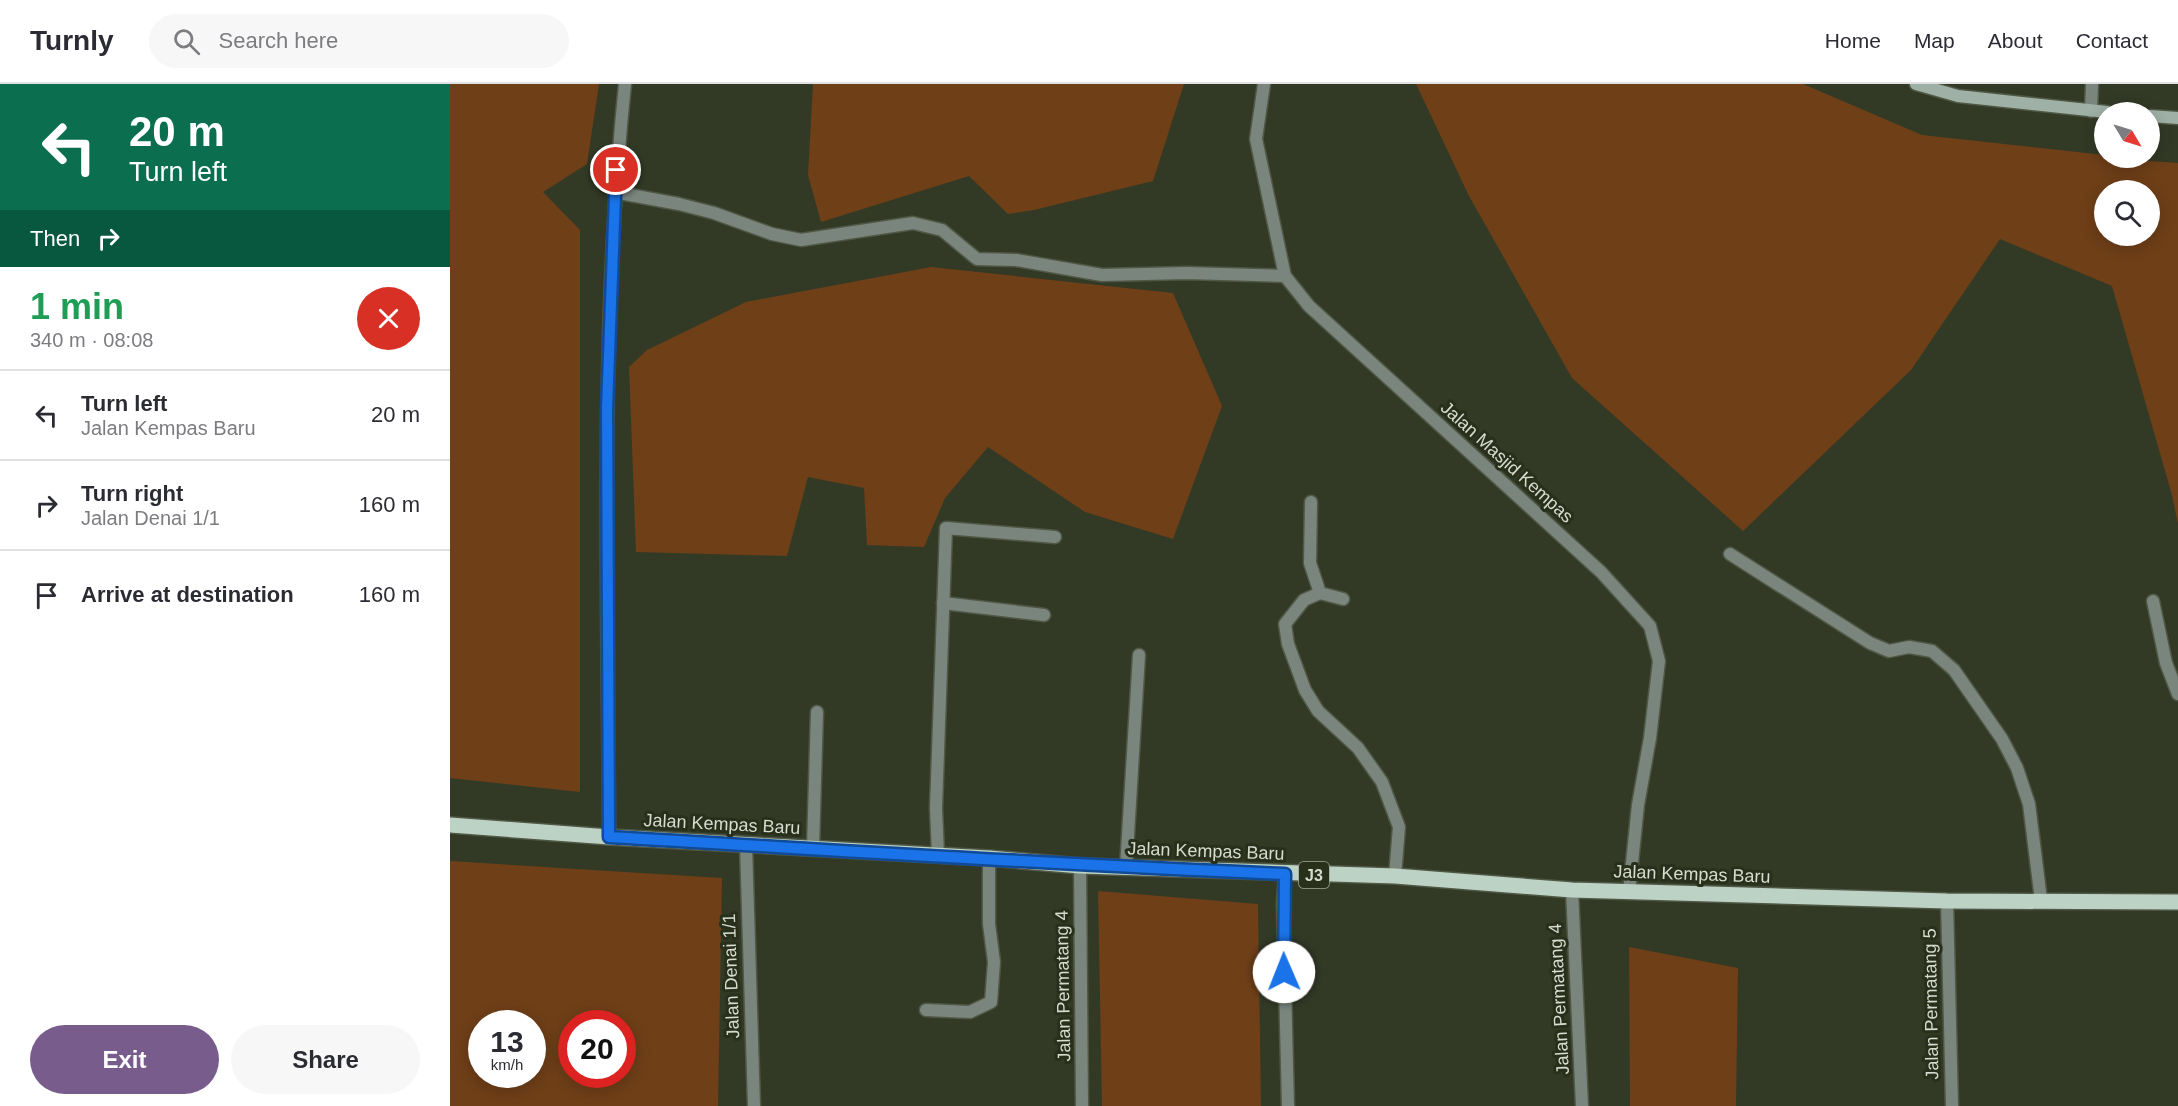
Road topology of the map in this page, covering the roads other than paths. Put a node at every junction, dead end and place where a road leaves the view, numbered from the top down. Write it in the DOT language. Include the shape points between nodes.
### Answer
graph roads {
  1 [pos="625,84"];
  2 [pos="1264,84"];
  3 [pos="1916,84"];
  4 [pos="2092,84"];
  5 [pos="2091,111"];
  6 [pos="2094,111"];
  7 [pos="2160,117"];
  8 [pos="2178,118"];
  9 [pos="614,192"];
  10 [pos="1285,276"];
  11 [pos="1311,502"];
  12 [pos="1055,537"];
  13 [pos="1730,554"];
  14 [pos="1320,593"];
  15 [pos="1343,599"];
  16 [pos="2153,601"];
  17 [pos="943,603"];
  18 [pos="1044,615"];
  19 [pos="1139,655"];
  20 [pos="2178,694"];
  21 [pos="817,712"];
  22 [pos="450,825"];
  23 [pos="609,837"];
  24 [pos="746,845"];
  25 [pos="813,848"];
  26 [pos="938,855"];
  27 [pos="989,858"];
  28 [pos="1080,866"];
  29 [pos="1126,868"];
  30 [pos="1285,874"];
  31 [pos="1395,876"];
  32 [pos="1572,890"];
  33 [pos="1629,892"];
  34 [pos="2041,900"];
  35 [pos="1947,902"];
  36 [pos="2178,902"];
  37 [pos="926,1010"];
  38 [pos="754,1106"];
  39 [pos="1082,1106"];
  40 [pos="1288,1106"];
  41 [pos="1582,1106"];
  42 [pos="1952,1106"];
  1 -- 9 [label="street"];
  2 -- 10 [label="street, Jalan Masjid Kempas" via="1256,139"];
  3 -- 5 [label="street" via="1958,96"];
  4 -- 5 [label="street"];
  5 -- 6 [label="street"];
  7 -- 8 [label="street"];
  9 -- 10 [label="street" via="679,204 801,240 913,223 942,231 977,259 1016,260 1102,275"];
  9 -- 23 [label="street" via="607,408"];
  10 -- 33 [label="street, Jalan Masjid Kempas" via="1309,306 1601,572 1650,626 1659,661"];
  11 -- 14 [label="street" via="1310,563"];
  12 -- 17 [label="street" via="946,528"];
  13 -- 34 [label="street" via="1870,643 1889,651 1909,647 1932,651 1954,670 2002,738 2017,768 2029,804"];
  14 -- 15 [label="street"];
  14 -- 31 [label="street" via="1304,600 1285,624 1288,644 1305,690 1318,711 1358,748 1382,782 1399,827"];
  16 -- 20 [label="street" via="2166,663"];
  17 -- 18 [label="street"];
  17 -- 26 [label="street"];
  19 -- 29 [label="street"];
  21 -- 25 [label="street"];
  22 -- 23 [label="main road, Jalan Kempas Baru / J3"];
  23 -- 24 [label="main road, Jalan Kempas Baru / J3"];
  24 -- 25 [label="main road, Jalan Kempas Baru / J3"];
  24 -- 38 [label="street, Jalan Denai 1/1"];
  25 -- 26 [label="main road, Jalan Kempas Baru / J3"];
  26 -- 27 [label="main road, Jalan Kempas Baru / J3"];
  27 -- 28 [label="main road, Jalan Kempas Baru / J3"];
  27 -- 37 [label="street" via="989,924 994,962 990,1002 970,1012"];
  28 -- 29 [label="main road, Jalan Kempas Baru / J3"];
  28 -- 39 [label="street, Jalan Permatang 4"];
  29 -- 30 [label="main road, Jalan Kempas Baru / J3"];
  30 -- 31 [label="main road, Jalan Kempas Baru / J3"];
  30 -- 40 [label="street"];
  31 -- 32 [label="main road, Jalan Kempas Baru / J3"];
  32 -- 33 [label="main road, Jalan Kempas Baru / J3"];
  32 -- 41 [label="street, Jalan Permatang 4"];
  33 -- 35 [label="main road, Jalan Kempas Baru / J3"];
  34 -- 35 [label="main road, Jalan Kempas Baru / J3"];
  34 -- 36 [label="main road, Jalan Kempas Baru / J3"];
  35 -- 42 [label="street, Jalan Permatang 5"];
}
